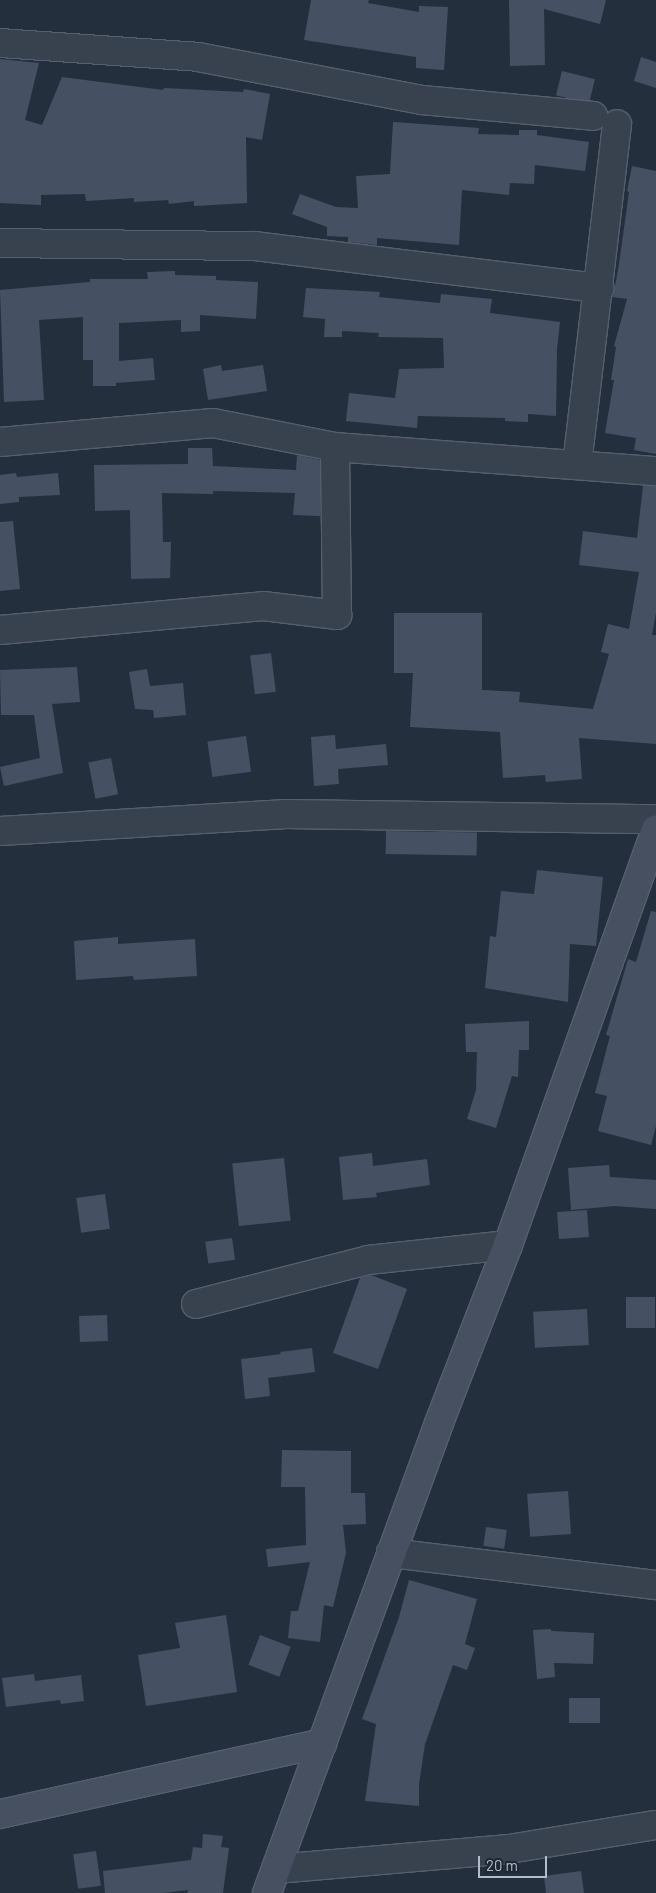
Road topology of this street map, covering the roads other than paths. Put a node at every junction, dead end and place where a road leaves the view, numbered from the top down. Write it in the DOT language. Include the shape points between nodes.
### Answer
graph roads {
  1 [pos="0,43"];
  2 [pos="0,243"];
  3 [pos="599,288"];
  4 [pos="0,442"];
  5 [pos="335,446"];
  6 [pos="577,465"];
  7 [pos="656,471"];
  8 [pos="0,630"];
  9 [pos="656,819"];
  10 [pos="656,830"];
  11 [pos="0,831"];
  12 [pos="508,1245"];
  13 [pos="196,1304"];
  14 [pos="391,1553"];
  15 [pos="656,1585"];
  16 [pos="322,1742"];
  17 [pos="0,1814"];
  18 [pos="656,1825"];
  19 [pos="271,1881"];
  1 -- 3 [label="street" via="198,57 422,100 605,120"];
  2 -- 3 [label="street" via="255,246"];
  3 -- 6 [label="street"];
  4 -- 5 [label="street" via="213,424"];
  5 -- 6 [label="street"];
  5 -- 8 [label="street" via="337,615 263,606"];
  6 -- 7 [label="street"];
  9 -- 11 [label="street" via="286,814"];
  10 -- 12 [label="street"];
  12 -- 13 [label="street" via="368,1260"];
  12 -- 14 [label="street"];
  14 -- 15 [label="street"];
  14 -- 16 [label="street"];
  16 -- 17 [label="street"];
  16 -- 19 [label="street"];
  18 -- 19 [label="street" via="509,1849"];
}
